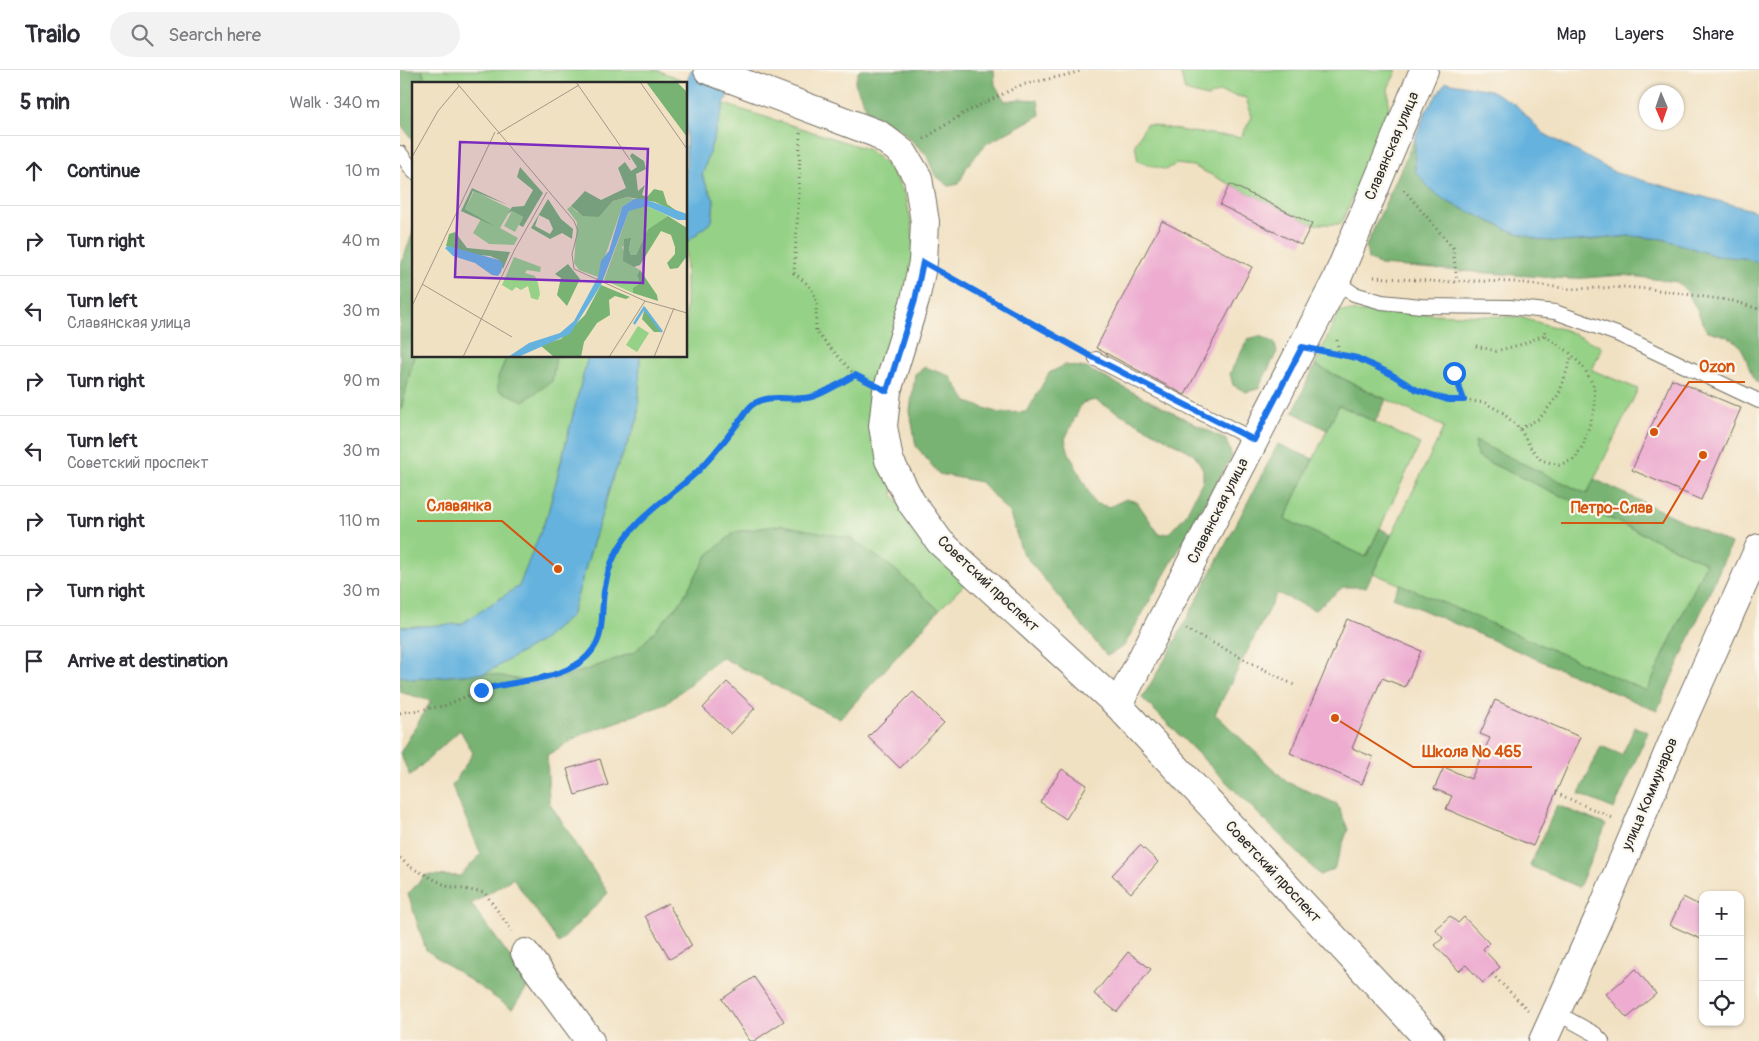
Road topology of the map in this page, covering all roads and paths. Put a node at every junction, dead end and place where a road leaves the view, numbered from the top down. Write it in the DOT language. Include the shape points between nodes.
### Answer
graph roads {
  1 [pos="708,70"];
  2 [pos="1083,70"];
  3 [pos="1424,70"];
  4 [pos="802,105"];
  5 [pos="400,153"];
  6 [pos="903,153"];
  7 [pos="412,169"];
  8 [pos="1398,183"];
  9 [pos="923,262"];
  10 [pos="1336,281"];
  11 [pos="1457,282"];
  12 [pos="1545,311"];
  13 [pos="1544,335"];
  14 [pos="1476,346"];
  15 [pos="1302,347"];
  16 [pos="1572,355"];
  17 [pos="1096,359"];
  18 [pos="1454,373"];
  19 [pos="855,375"];
  20 [pos="887,391"];
  21 [pos="1464,400"];
  22 [pos="1759,401"];
  23 [pos="1520,429"];
  24 [pos="1254,440"];
  25 [pos="1759,548"];
  26 [pos="1163,617"];
  27 [pos="1296,686"];
  28 [pos="1118,705"];
  29 [pos="400,713"];
  30 [pos="1556,793"];
  31 [pos="1635,829"];
  32 [pos="400,858"];
  33 [pos="525,953"];
  34 [pos="1492,974"];
  35 [pos="1550,1028"];
  36 [pos="1596,1039"];
  37 [pos="590,1041"];
  38 [pos="1430,1041"];
  1 -- 4 [label="street, Советский проспект"];
  2 -- 6 [label="path" via="1021,85 964,113"];
  3 -- 10 [label="street, Славянская улица"];
  4 -- 6 [label="street, Советский проспект" via="878,134"];
  4 -- 19 [label="path" via="794,273 808,283 817,298 816,332"];
  5 -- 7 [label="lane"];
  6 -- 9 [label="street, Советский проспект" via="918,178 925,222"];
  8 -- 11 [label="path" via="1453,248"];
  9 -- 17 [label="path"];
  9 -- 20 [label="street, Советский проспект" via="915,300"];
  10 -- 12 [label="lane" via="1354,294 1382,302"];
  10 -- 15 [label="street, Славянская улица"];
  12 -- 13 [label="path"];
  12 -- 22 [label="lane" via="1617,334"];
  13 -- 14 [label="path" via="1496,352"];
  13 -- 16 [label="path"];
  15 -- 21 [label="path" via="1357,358 1417,390 1448,400"];
  15 -- 24 [label="street, Славянская улица"];
  16 -- 23 [label="path" via="1559,394 1540,418"];
  16 -- 23 [label="path" via="1585,369 1594,387 1595,401 1590,428 1575,459 1560,465 1541,460"];
  17 -- 24 [label="lane"];
  18 -- 21 [label="path"];
  19 -- 20 [label="path"];
  19 -- 29 [label="path" via="811,397 770,398 752,405 699,470 638,522 614,557 604,592 599,639 594,650 582,660 564,671 486,688 444,706"];
  20 -- 28 [label="street, Советский проспект" via="883,426 889,460 911,502 940,542"];
  21 -- 23 [label="path" via="1485,403 1502,412"];
  24 -- 26 [label="street, Славянская улица"];
  25 -- 31 [label="street, улица Коммунаров"];
  26 -- 27 [label="path"];
  26 -- 28 [label="street, Славянская улица"];
  28 -- 38 [label="street, Советский проспект"];
  30 -- 31 [label="path"];
  31 -- 35 [label="street, улица Коммунаров"];
  32 -- 33 [label="path" via="447,886 485,893"];
  33 -- 37 [label="street"];
  34 -- 35 [label="path"];
  35 -- 36 [label="lane"];
}
